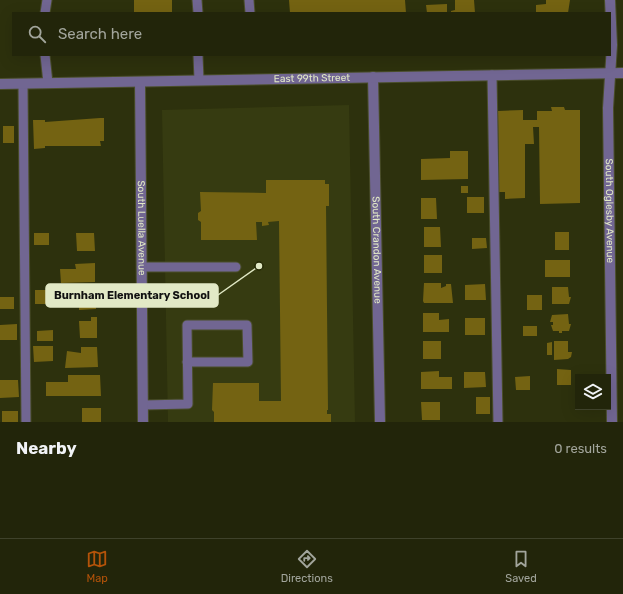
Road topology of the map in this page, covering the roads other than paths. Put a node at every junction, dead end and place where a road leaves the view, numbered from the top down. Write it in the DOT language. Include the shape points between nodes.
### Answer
graph roads {
  1 [pos="47,0"];
  2 [pos="197,0"];
  3 [pos="250,0"];
  4 [pos="610,0"];
  5 [pos="45,12"];
  6 [pos="198,12"];
  7 [pos="250,12"];
  8 [pos="611,12"];
  9 [pos="611,22"];
  10 [pos="45,56"];
  11 [pos="198,56"];
  12 [pos="623,72"];
  13 [pos="610,73"];
  14 [pos="492,75"];
  15 [pos="373,77"];
  16 [pos="199,80"];
  17 [pos="140,82"];
  18 [pos="48,83"];
  19 [pos="0,84"];
  20 [pos="23,84"];
  21 [pos="236,266"];
  22 [pos="142,267"];
  23 [pos="187,362"];
  24 [pos="143,405"];
  25 [pos="26,422"];
  26 [pos="144,422"];
  27 [pos="380,422"];
  28 [pos="498,422"];
  29 [pos="612,422"];
  1 -- 5 [label="lane"];
  2 -- 6 [label="lane"];
  3 -- 7 [label="lane"];
  4 -- 8 [label="street, South Oglesby Avenue"];
  9 -- 13 [label="street, South Oglesby Avenue"];
  10 -- 18 [label="lane"];
  11 -- 16 [label="lane"];
  12 -- 13 [label="street, East 99th Street"];
  13 -- 14 [label="street, East 99th Street"];
  13 -- 29 [label="street, South Oglesby Avenue" via="608,108"];
  14 -- 15 [label="street, East 99th Street"];
  14 -- 28 [label="lane"];
  15 -- 16 [label="street, East 99th Street"];
  15 -- 27 [label="street, South Crandon Avenue"];
  16 -- 17 [label="street, East 99th Street"];
  17 -- 18 [label="street, East 99th Street"];
  17 -- 22 [label="street, South Luella Avenue"];
  18 -- 20 [label="street, East 99th Street"];
  19 -- 20 [label="street, East 99th Street"];
  20 -- 25 [label="lane"];
  21 -- 22 [label="lane"];
  22 -- 24 [label="street, South Luella Avenue"];
  23 -- 23 [label="lane" via="187,325 247,325 248,362"];
  23 -- 24 [label="lane" via="188,404"];
  24 -- 26 [label="street, South Luella Avenue"];
}
